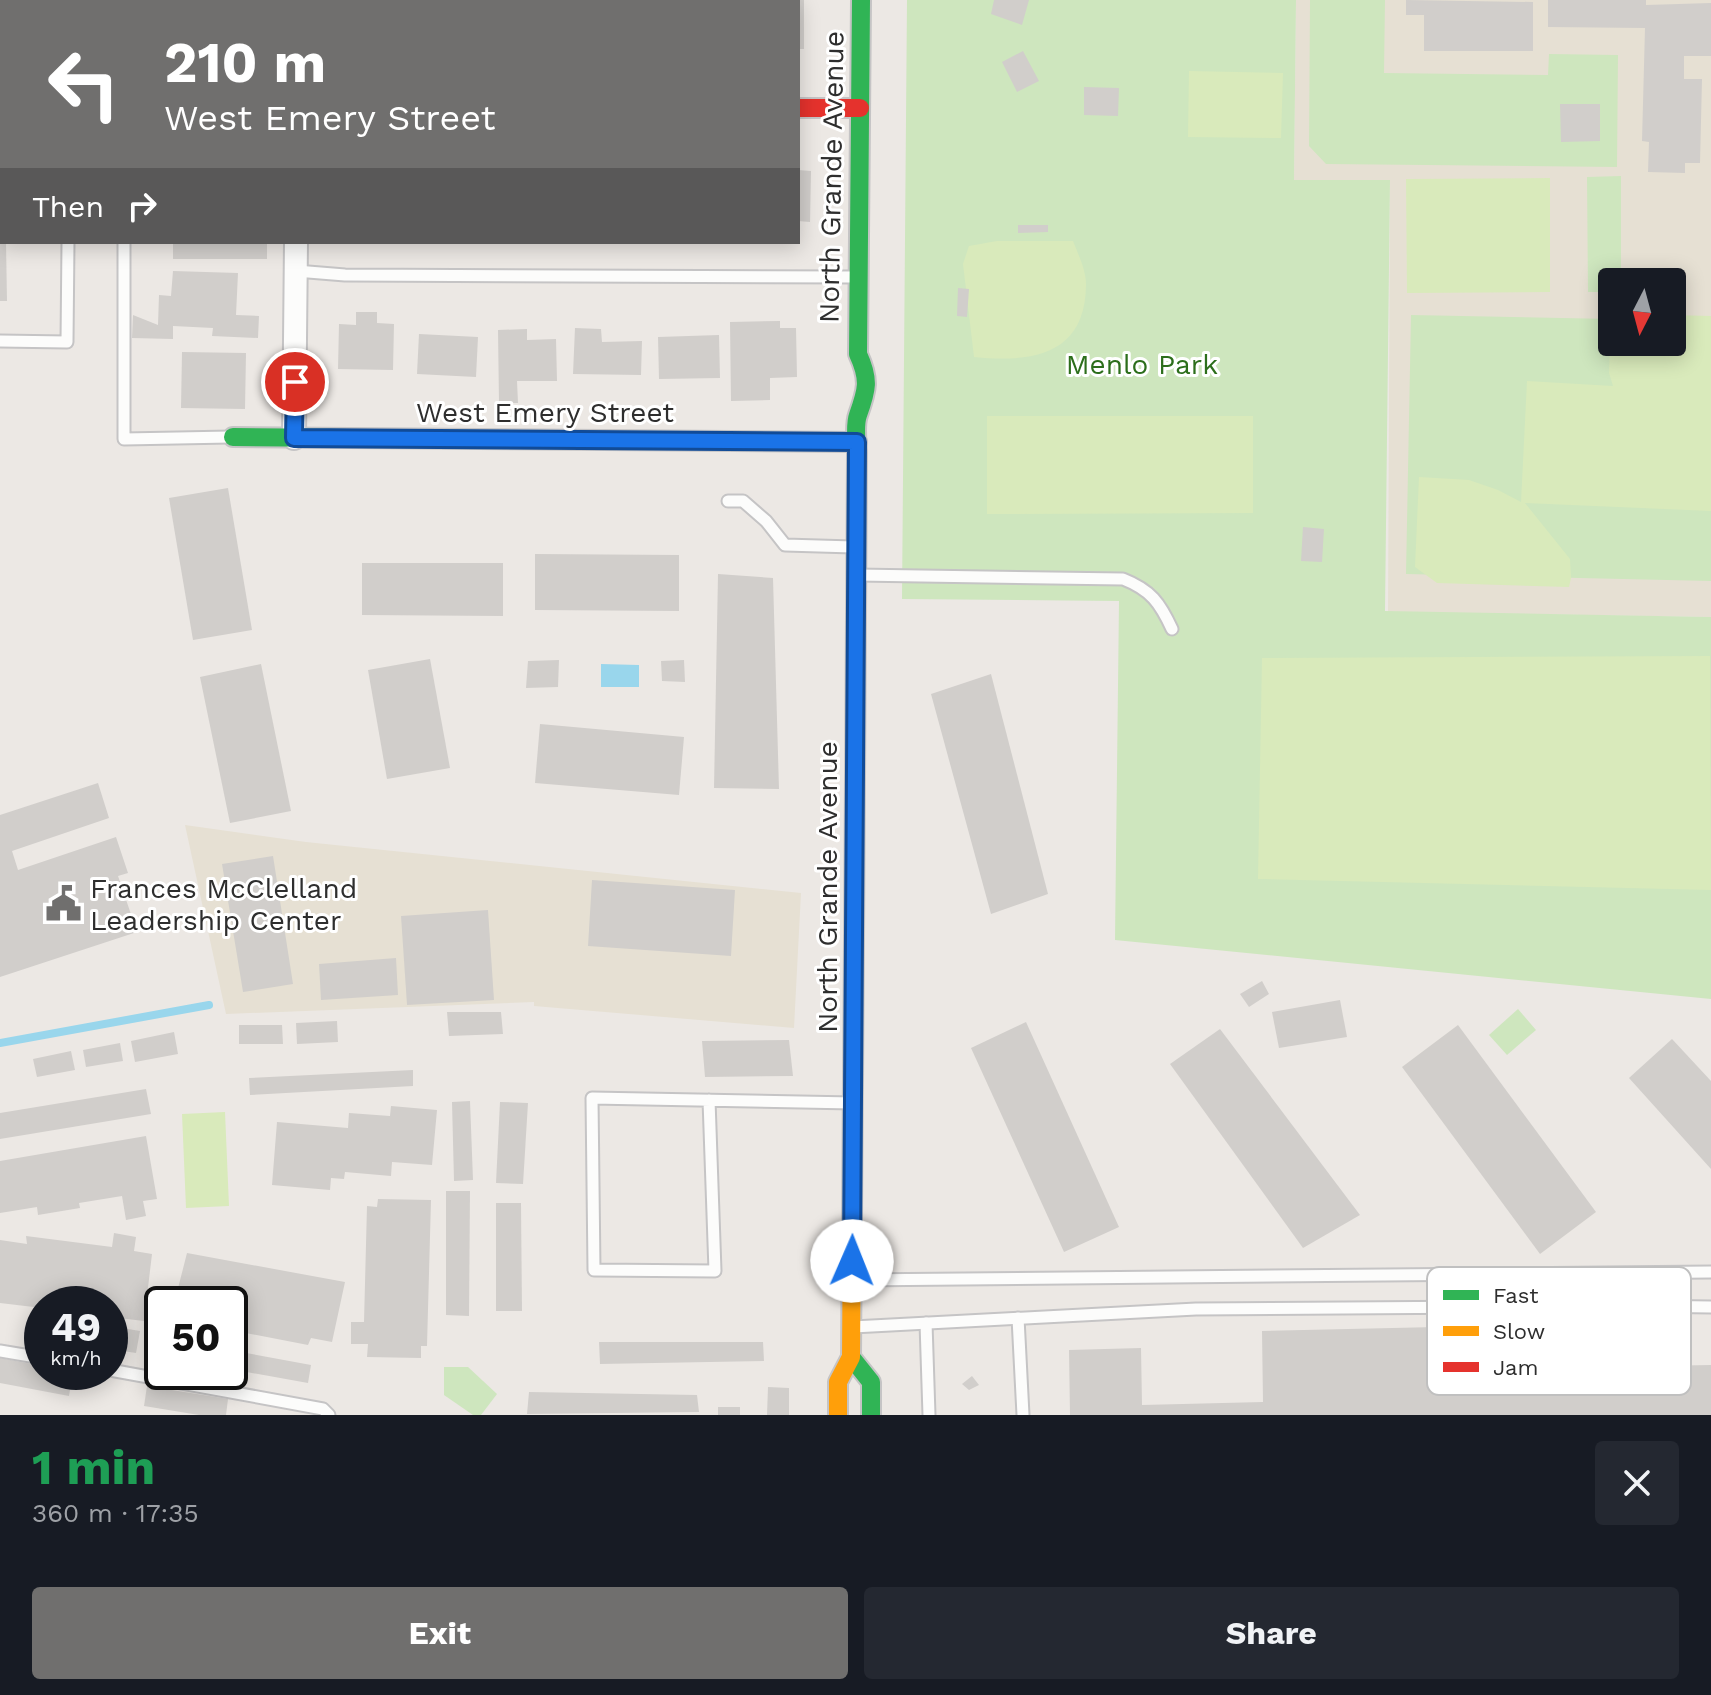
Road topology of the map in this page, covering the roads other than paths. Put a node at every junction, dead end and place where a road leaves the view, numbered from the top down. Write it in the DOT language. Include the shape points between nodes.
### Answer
graph roads {
  1 [pos="861,0"];
  2 [pos="800,108"];
  3 [pos="860,108"];
  4 [pos="68,244"];
  5 [pos="124,244"];
  6 [pos="296,244"];
  7 [pos="296,271"];
  8 [pos="858,277"];
  9 [pos="0,341"];
  10 [pos="233,437"];
  11 [pos="294,438"];
  12 [pos="857,442"];
  13 [pos="728,501"];
  14 [pos="857,547"];
  15 [pos="857,575"];
  16 [pos="1172,629"];
  17 [pos="709,1100"];
  18 [pos="854,1103"];
  19 [pos="1691,1272"];
  20 [pos="1711,1272"];
  21 [pos="1427,1275"];
  22 [pos="852,1280"];
  23 [pos="1427,1307"];
  24 [pos="1691,1307"];
  25 [pos="1711,1307"];
  26 [pos="1018,1318"];
  27 [pos="926,1323"];
  28 [pos="852,1327"];
  29 [pos="0,1351"];
  30 [pos="24,1355"];
  31 [pos="851,1357"];
  32 [pos="128,1373"];
  33 [pos="329,1415"];
  34 [pos="838,1415"];
  35 [pos="871,1415"];
  36 [pos="929,1415"];
  37 [pos="1023,1415"];
  1 -- 3 [label="main road, North Grande Avenue"];
  2 -- 3 [label="main road"];
  3 -- 8 [label="main road, North Grande Avenue"];
  4 -- 9 [label="lane" via="67,342"];
  5 -- 10 [label="lane" via="124,439"];
  6 -- 7 [label="street"];
  7 -- 8 [label="lane"];
  7 -- 11 [label="street"];
  8 -- 12 [label="main road, North Grande Avenue" via="858,354 866,370 867,403 857,417"];
  10 -- 11 [label="main road, West Emery Street"];
  11 -- 12 [label="main road, West Emery Street"];
  12 -- 14 [label="main road, North Grande Avenue"];
  13 -- 14 [label="lane" via="743,501 785,545"];
  14 -- 15 [label="main road, North Grande Avenue"];
  15 -- 16 [label="lane" via="1123,579 1144,587"];
  15 -- 18 [label="main road, North Grande Avenue"];
  17 -- 17 [label="lane" via="715,1271 594,1270 592,1098"];
  17 -- 18 [label="lane"];
  18 -- 22 [label="main road, North Grande Avenue"];
  19 -- 20 [label="lane"];
  21 -- 22 [label="lane"];
  22 -- 28 [label="main road, North Grande Avenue"];
  23 -- 26 [label="lane" via="1196,1309"];
  24 -- 25 [label="lane"];
  26 -- 27 [label="lane"];
  26 -- 37 [label="lane"];
  27 -- 28 [label="lane"];
  27 -- 36 [label="lane"];
  28 -- 31 [label="main road, North Grande Avenue"];
  29 -- 30 [label="lane"];
  31 -- 34 [label="main road, North Grande Avenue" via="838,1382"];
  31 -- 35 [label="main road" via="871,1382"];
  32 -- 33 [label="lane" via="323,1409"];
}
